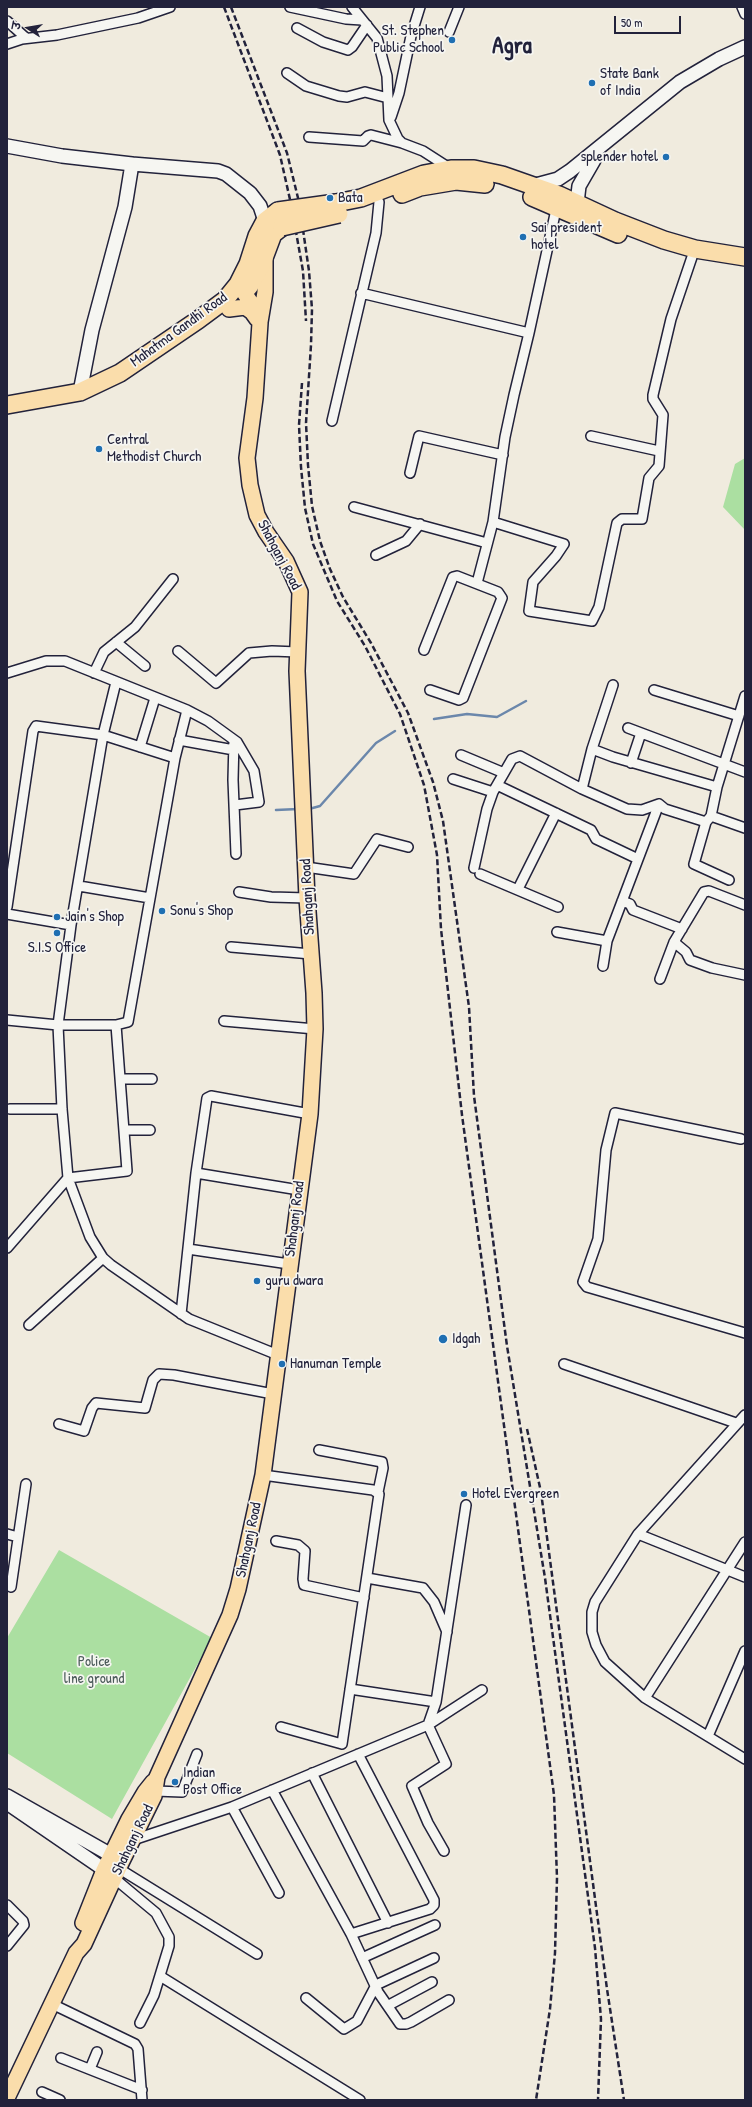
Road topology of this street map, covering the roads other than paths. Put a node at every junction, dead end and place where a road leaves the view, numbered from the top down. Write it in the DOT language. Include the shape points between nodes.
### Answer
graph roads {
  1 [pos="170,7"];
  2 [pos="290,7"];
  3 [pos="352,7"];
  4 [pos="420,7"];
  5 [pos="459,7"];
  6 [pos="742,7"];
  7 [pos="745,14"];
  8 [pos="7,21"];
  9 [pos="364,23"];
  10 [pos="297,28"];
  11 [pos="450,32"];
  12 [pos="26,38"];
  13 [pos="7,44"];
  14 [pos="745,47"];
  15 [pos="287,73"];
  16 [pos="388,98"];
  17 [pos="389,120"];
  18 [pos="309,137"];
  19 [pos="402,143"];
  20 [pos="7,146"];
  21 [pos="597,150"];
  22 [pos="132,164"];
  23 [pos="451,169"];
  24 [pos="532,186"];
  25 [pos="558,201"];
  26 [pos="379,202"];
  27 [pos="577,203"];
  28 [pos="338,209"];
  29 [pos="275,220"];
  30 [pos="265,255"];
  31 [pos="692,257"];
  32 [pos="745,257"];
  33 [pos="745,269"];
  34 [pos="241,288"];
  35 [pos="361,293"];
  36 [pos="229,309"];
  37 [pos="260,323"];
  38 [pos="530,333"];
  39 [pos="80,392"];
  40 [pos="7,405"];
  41 [pos="7,413"];
  42 [pos="332,421"];
  43 [pos="591,436"];
  44 [pos="659,451"];
  45 [pos="503,456"];
  46 [pos="410,473"];
  47 [pos="354,507"];
  48 [pos="493,522"];
  49 [pos="420,524"];
  50 [pos="487,543"];
  51 [pos="376,555"];
  52 [pos="173,579"];
  53 [pos="478,583"];
  54 [pos="116,642"];
  55 [pos="424,650"];
  56 [pos="178,651"];
  57 [pos="298,652"];
  58 [pos="145,666"];
  59 [pos="7,673"];
  60 [pos="94,673"];
  61 [pos="116,682"];
  62 [pos="613,685"];
  63 [pos="430,690"];
  64 [pos="654,690"];
  65 [pos="745,696"];
  66 [pos="155,698"];
  67 [pos="187,710"];
  68 [pos="739,716"];
  69 [pos="628,728"];
  70 [pos="641,733"];
  71 [pos="103,735"];
  72 [pos="179,740"];
  73 [pos="234,740"];
  74 [pos="140,747"];
  75 [pos="592,749"];
  76 [pos="234,750"];
  77 [pos="461,755"];
  78 [pos="175,758"];
  79 [pos="631,763"];
  80 [pos="724,765"];
  81 [pos="745,772"];
  82 [pos="504,773"];
  83 [pos="453,779"];
  84 [pos="717,787"];
  85 [pos="495,788"];
  86 [pos="582,789"];
  87 [pos="659,804"];
  88 [pos="235,805"];
  89 [pos="556,813"];
  90 [pos="709,819"];
  91 [pos="745,828"];
  92 [pos="408,847"];
  93 [pos="236,854"];
  94 [pos="638,859"];
  95 [pos="306,867"];
  96 [pos="729,880"];
  97 [pos="79,886"];
  98 [pos="518,889"];
  99 [pos="239,892"];
  100 [pos="150,898"];
  101 [pos="307,898"];
  102 [pos="622,901"];
  103 [pos="745,905"];
  104 [pos="7,907"];
  105 [pos="558,907"];
  106 [pos="7,914"];
  107 [pos="71,925"];
  108 [pos="682,929"];
  109 [pos="557,932"];
  110 [pos="607,940"];
  111 [pos="674,942"];
  112 [pos="231,947"];
  113 [pos="311,954"];
  114 [pos="603,966"];
  115 [pos="745,974"];
  116 [pos="660,979"];
  117 [pos="7,1020"];
  118 [pos="224,1021"];
  119 [pos="116,1025"];
  120 [pos="58,1026"];
  121 [pos="315,1029"];
  122 [pos="152,1079"];
  123 [pos="120,1080"];
  124 [pos="10,1109"];
  125 [pos="62,1109"];
  126 [pos="310,1114"];
  127 [pos="124,1130"];
  128 [pos="150,1130"];
  129 [pos="742,1138"];
  130 [pos="196,1173"];
  131 [pos="68,1178"];
  132 [pos="299,1190"];
  133 [pos="7,1248"];
  134 [pos="188,1248"];
  135 [pos="103,1258"];
  136 [pos="289,1264"];
  137 [pos="181,1314"];
  138 [pos="30,1324"];
  139 [pos="745,1333"];
  140 [pos="278,1355"];
  141 [pos="564,1364"];
  142 [pos="273,1394"];
  143 [pos="745,1415"];
  144 [pos="736,1423"];
  145 [pos="59,1424"];
  146 [pos="319,1450"];
  147 [pos="263,1475"];
  148 [pos="26,1484"];
  149 [pos="378,1492"];
  150 [pos="466,1505"];
  151 [pos="7,1534"];
  152 [pos="638,1534"];
  153 [pos="18,1537"];
  154 [pos="276,1542"];
  155 [pos="745,1542"];
  156 [pos="728,1570"];
  157 [pos="745,1576"];
  158 [pos="367,1578"];
  159 [pos="11,1587"];
  160 [pos="364,1598"];
  161 [pos="447,1632"];
  162 [pos="745,1651"];
  163 [pos="350,1689"];
  164 [pos="482,1690"];
  165 [pos="645,1698"];
  166 [pos="436,1702"];
  167 [pos="428,1725"];
  168 [pos="281,1727"];
  169 [pos="708,1736"];
  170 [pos="197,1754"];
  171 [pos="358,1754"];
  172 [pos="745,1759"];
  173 [pos="312,1773"];
  174 [pos="156,1784"];
  175 [pos="272,1790"];
  176 [pos="7,1796"];
  177 [pos="7,1803"];
  178 [pos="232,1807"];
  179 [pos="133,1840"];
  180 [pos="444,1851"];
  181 [pos="114,1868"];
  182 [pos="279,1893"];
  183 [pos="7,1905"];
  184 [pos="388,1923"];
  185 [pos="435,1925"];
  186 [pos="351,1934"];
  187 [pos="7,1946"];
  188 [pos="257,1954"];
  189 [pos="362,1958"];
  190 [pos="434,1958"];
  191 [pos="160,1976"];
  192 [pos="432,1982"];
  193 [pos="376,1985"];
  194 [pos="306,1998"];
  195 [pos="449,2000"];
  196 [pos="52,2004"];
  197 [pos="389,2005"];
  198 [pos="140,2023"];
  199 [pos="97,2052"];
  200 [pos="61,2058"];
  201 [pos="90,2069"];
  202 [pos="42,2092"];
  203 [pos="142,2095"];
  204 [pos="7,2098"];
  205 [pos="60,2100"];
  206 [pos="360,2100"];
  1 -- 12 [label="street" via="130,20 57,35"];
  2 -- 9 [label="street"];
  3 -- 9 [label="street"];
  4 -- 17 [label="street" via="399,93"];
  5 -- 11 [label="street"];
  6 -- 7 [label="street"];
  8 -- 12 [label="street"];
  9 -- 10 [label="street" via="352,48 348,50 323,42"];
  9 -- 16 [label="street" via="377,38 387,76"];
  12 -- 13 [label="street"];
  14 -- 21 [label="street" via="680,82"];
  15 -- 16 [label="street" via="306,86 339,96 365,92"];
  16 -- 17 [label="street"];
  17 -- 19 [label="street"];
  18 -- 19 [label="street" via="363,141 371,135"];
  19 -- 23 [label="street" via="423,151"];
  20 -- 22 [label="street" via="62,156"];
  21 -- 24 [label="street" via="558,179"];
  21 -- 27 [label="street" via="579,186"];
  22 -- 29 [label="street" via="210,170 226,174 244,186"];
  22 -- 39 [label="street" via="125,207 92,330"];
  23 -- 24 [label="highway" via="474,169 502,175"];
  23 -- 28 [label="highway" via="424,174"];
  24 -- 25 [label="highway"];
  25 -- 26 [label="highway" via="476,181 456,181 420,187"];
  25 -- 27 [label="highway"];
  25 -- 31 [label="highway" via="637,242"];
  25 -- 38 [label="street"];
  26 -- 28 [label="highway"];
  26 -- 35 [label="street" via="376,233"];
  27 -- 32 [label="highway" via="664,240 695,249"];
  28 -- 29 [label="highway, bridge"];
  29 -- 30 [label="highway, Mahatma Gandhi Road"];
  29 -- 34 [label="highway, Mahatma Gandhi Road" via="257,236"];
  30 -- 34 [label="highway, Mahatma Gandhi Road" via="261,266"];
  30 -- 37 [label="main road, Shahganj Road" via="265,292"];
  31 -- 33 [label="highway"];
  31 -- 44 [label="street" via="671,319 653,395 663,415"];
  34 -- 36 [label="highway, Mahatma Gandhi Road"];
  34 -- 37 [label="main road, Shahganj Road" via="254,306"];
  34 -- 39 [label="highway, Mahatma Gandhi Road" via="120,373"];
  35 -- 38 [label="street"];
  35 -- 42 [label="street"];
  36 -- 37 [label="main road" via="249,309"];
  36 -- 41 [label="highway, Mahatma Gandhi Road" via="114,387 96,396 63,405"];
  37 -- 57 [label="main road, Shahganj Road" via="248,458 250,485 257,515 286,561 300,592"];
  38 -- 45 [label="street" via="514,395"];
  39 -- 40 [label="highway, Mahatma Gandhi Road"];
  43 -- 44 [label="street"];
  44 -- 48 [label="street" via="658,466 649,478 643,518 622,519 617,524 599,608 591,622 529,610 533,582 564,544"];
  45 -- 46 [label="street" via="419,436"];
  45 -- 48 [label="street"];
  47 -- 49 [label="street"];
  48 -- 50 [label="street"];
  49 -- 50 [label="street"];
  49 -- 51 [label="street" via="406,542"];
  50 -- 53 [label="street"];
  52 -- 54 [label="street" via="135,627"];
  53 -- 55 [label="street" via="453,577"];
  53 -- 63 [label="street" via="498,592 502,598 465,696 459,700"];
  54 -- 58 [label="street"];
  54 -- 60 [label="street" via="102,654"];
  56 -- 57 [label="street" via="216,683 249,653"];
  57 -- 95 [label="main road, Shahganj Road"];
  59 -- 60 [label="street" via="53,660 65,661"];
  60 -- 61 [label="street"];
  61 -- 66 [label="street"];
  61 -- 71 [label="street"];
  62 -- 75 [label="street"];
  64 -- 68 [label="street"];
  65 -- 68 [label="street"];
  66 -- 67 [label="street"];
  66 -- 74 [label="street"];
  67 -- 72 [label="street"];
  67 -- 73 [label="street" via="221,729"];
  68 -- 80 [label="street"];
  69 -- 70 [label="street"];
  70 -- 79 [label="street"];
  70 -- 80 [label="street"];
  71 -- 74 [label="street"];
  71 -- 97 [label="street"];
  71 -- 104 [label="street" via="39,725 34,728"];
  72 -- 76 [label="street"];
  72 -- 78 [label="street"];
  73 -- 76 [label="street"];
  73 -- 88 [label="street" via="254,771 259,802"];
  74 -- 78 [label="street"];
  75 -- 79 [label="street"];
  75 -- 86 [label="street"];
  76 -- 88 [label="street"];
  77 -- 82 [label="street"];
  78 -- 100 [label="street"];
  79 -- 84 [label="street"];
  80 -- 81 [label="street"];
  80 -- 84 [label="street"];
  82 -- 85 [label="street"];
  82 -- 86 [label="street" via="512,759 520,756"];
  83 -- 85 [label="street"];
  84 -- 90 [label="street"];
  85 -- 89 [label="street"];
  85 -- 98 [label="street" via="487,809 477,871"];
  86 -- 87 [label="street" via="633,810 642,810"];
  87 -- 90 [label="street" via="665,809"];
  87 -- 94 [label="street"];
  88 -- 93 [label="street"];
  89 -- 94 [label="street" via="591,830 596,839"];
  89 -- 98 [label="street"];
  90 -- 91 [label="street"];
  90 -- 96 [label="street" via="694,864"];
  92 -- 95 [label="street" via="377,838 354,874"];
  94 -- 102 [label="street"];
  95 -- 101 [label="main road, Shahganj Road"];
  97 -- 100 [label="street"];
  97 -- 107 [label="street"];
  98 -- 105 [label="street"];
  99 -- 101 [label="street"];
  100 -- 119 [label="street" via="129,1020 125,1024"];
  101 -- 113 [label="main road, Shahganj Road"];
  102 -- 108 [label="street" via="630,904 634,911"];
  102 -- 110 [label="street"];
  103 -- 108 [label="street" via="706,891"];
  106 -- 107 [label="street"];
  107 -- 120 [label="street"];
  108 -- 111 [label="street"];
  109 -- 110 [label="street"];
  110 -- 114 [label="street"];
  111 -- 115 [label="street" via="686,952 690,960 712,968"];
  111 -- 116 [label="street"];
  112 -- 113 [label="street"];
  113 -- 121 [label="main road, Shahganj Road"];
  117 -- 120 [label="street"];
  118 -- 121 [label="street"];
  119 -- 120 [label="street"];
  119 -- 123 [label="street"];
  120 -- 125 [label="street"];
  121 -- 126 [label="main road, Shahganj Road"];
  122 -- 123 [label="street"];
  123 -- 127 [label="street"];
  124 -- 125 [label="street"];
  125 -- 131 [label="street"];
  126 -- 130 [label="street" via="209,1096 206,1100"];
  126 -- 132 [label="main road, Shahganj Road"];
  127 -- 128 [label="street"];
  127 -- 131 [label="street" via="128,1169 126,1172"];
  129 -- 139 [label="street" via="615,1113 606,1150 598,1239 583,1282 587,1287"];
  130 -- 132 [label="street"];
  130 -- 134 [label="street"];
  131 -- 133 [label="street"];
  131 -- 135 [label="street" via="84,1226"];
  132 -- 136 [label="main road, Shahganj Road"];
  134 -- 136 [label="street"];
  134 -- 137 [label="street"];
  135 -- 137 [label="street"];
  135 -- 138 [label="street"];
  136 -- 140 [label="main road, Shahganj Road"];
  137 -- 140 [label="street"];
  140 -- 142 [label="main road, Shahganj Road"];
  141 -- 144 [label="street"];
  142 -- 145 [label="street" via="159,1374 153,1380 145,1408 96,1403 84,1431"];
  142 -- 147 [label="main road, Shahganj Road"];
  143 -- 144 [label="street"];
  144 -- 152 [label="street"];
  146 -- 149 [label="street" via="382,1462"];
  147 -- 149 [label="street"];
  147 -- 174 [label="main road, Shahganj Road" via="230,1615"];
  148 -- 153 [label="street"];
  149 -- 158 [label="street"];
  150 -- 161 [label="street"];
  151 -- 153 [label="street"];
  152 -- 156 [label="street"];
  152 -- 165 [label="street" via="595,1602 592,1632 605,1662"];
  153 -- 159 [label="street"];
  154 -- 160 [label="street" via="298,1545 305,1551 304,1585"];
  155 -- 156 [label="street"];
  156 -- 157 [label="street"];
  156 -- 165 [label="street"];
  158 -- 160 [label="street"];
  158 -- 161 [label="street" via="423,1588 434,1602"];
  160 -- 163 [label="street"];
  161 -- 166 [label="street"];
  162 -- 169 [label="street"];
  163 -- 166 [label="street"];
  163 -- 168 [label="street" via="342,1744"];
  164 -- 167 [label="street"];
  165 -- 169 [label="street"];
  166 -- 167 [label="street"];
  167 -- 171 [label="street"];
  167 -- 180 [label="street" via="446,1764 412,1786"];
  169 -- 172 [label="street"];
  170 -- 174 [label="street" via="182,1792"];
  171 -- 173 [label="street"];
  171 -- 184 [label="street" via="434,1900 434,1905 430,1909"];
  173 -- 175 [label="street"];
  173 -- 184 [label="street"];
  174 -- 179 [label="main road, Shahganj Road"];
  174 -- 181 [label="main road" via="145,1792"];
  175 -- 178 [label="street"];
  175 -- 186 [label="street"];
  176 -- 181 [label="street"];
  177 -- 181 [label="street"];
  178 -- 179 [label="street"];
  178 -- 182 [label="street"];
  179 -- 181 [label="main road, Shahganj Road"];
  181 -- 188 [label="street"];
  181 -- 191 [label="street" via="156,1913 169,1937 169,1946"];
  181 -- 196 [label="main road" via="76,1940 76,1953"];
  183 -- 187 [label="street" via="24,1925"];
  184 -- 186 [label="street"];
  185 -- 189 [label="street"];
  186 -- 189 [label="street"];
  189 -- 193 [label="street"];
  190 -- 193 [label="street"];
  191 -- 198 [label="street"];
  191 -- 206 [label="street"];
  192 -- 197 [label="street"];
  193 -- 194 [label="street" via="358,2021 344,2029"];
  193 -- 197 [label="street" via="378,1992"];
  195 -- 197 [label="street" via="406,2024 400,2024"];
  196 -- 203 [label="street" via="135,2044 138,2049"];
  196 -- 204 [label="main road"];
  199 -- 201 [label="street"];
  200 -- 201 [label="street"];
  201 -- 203 [label="street"];
  202 -- 205 [label="street"];
}
